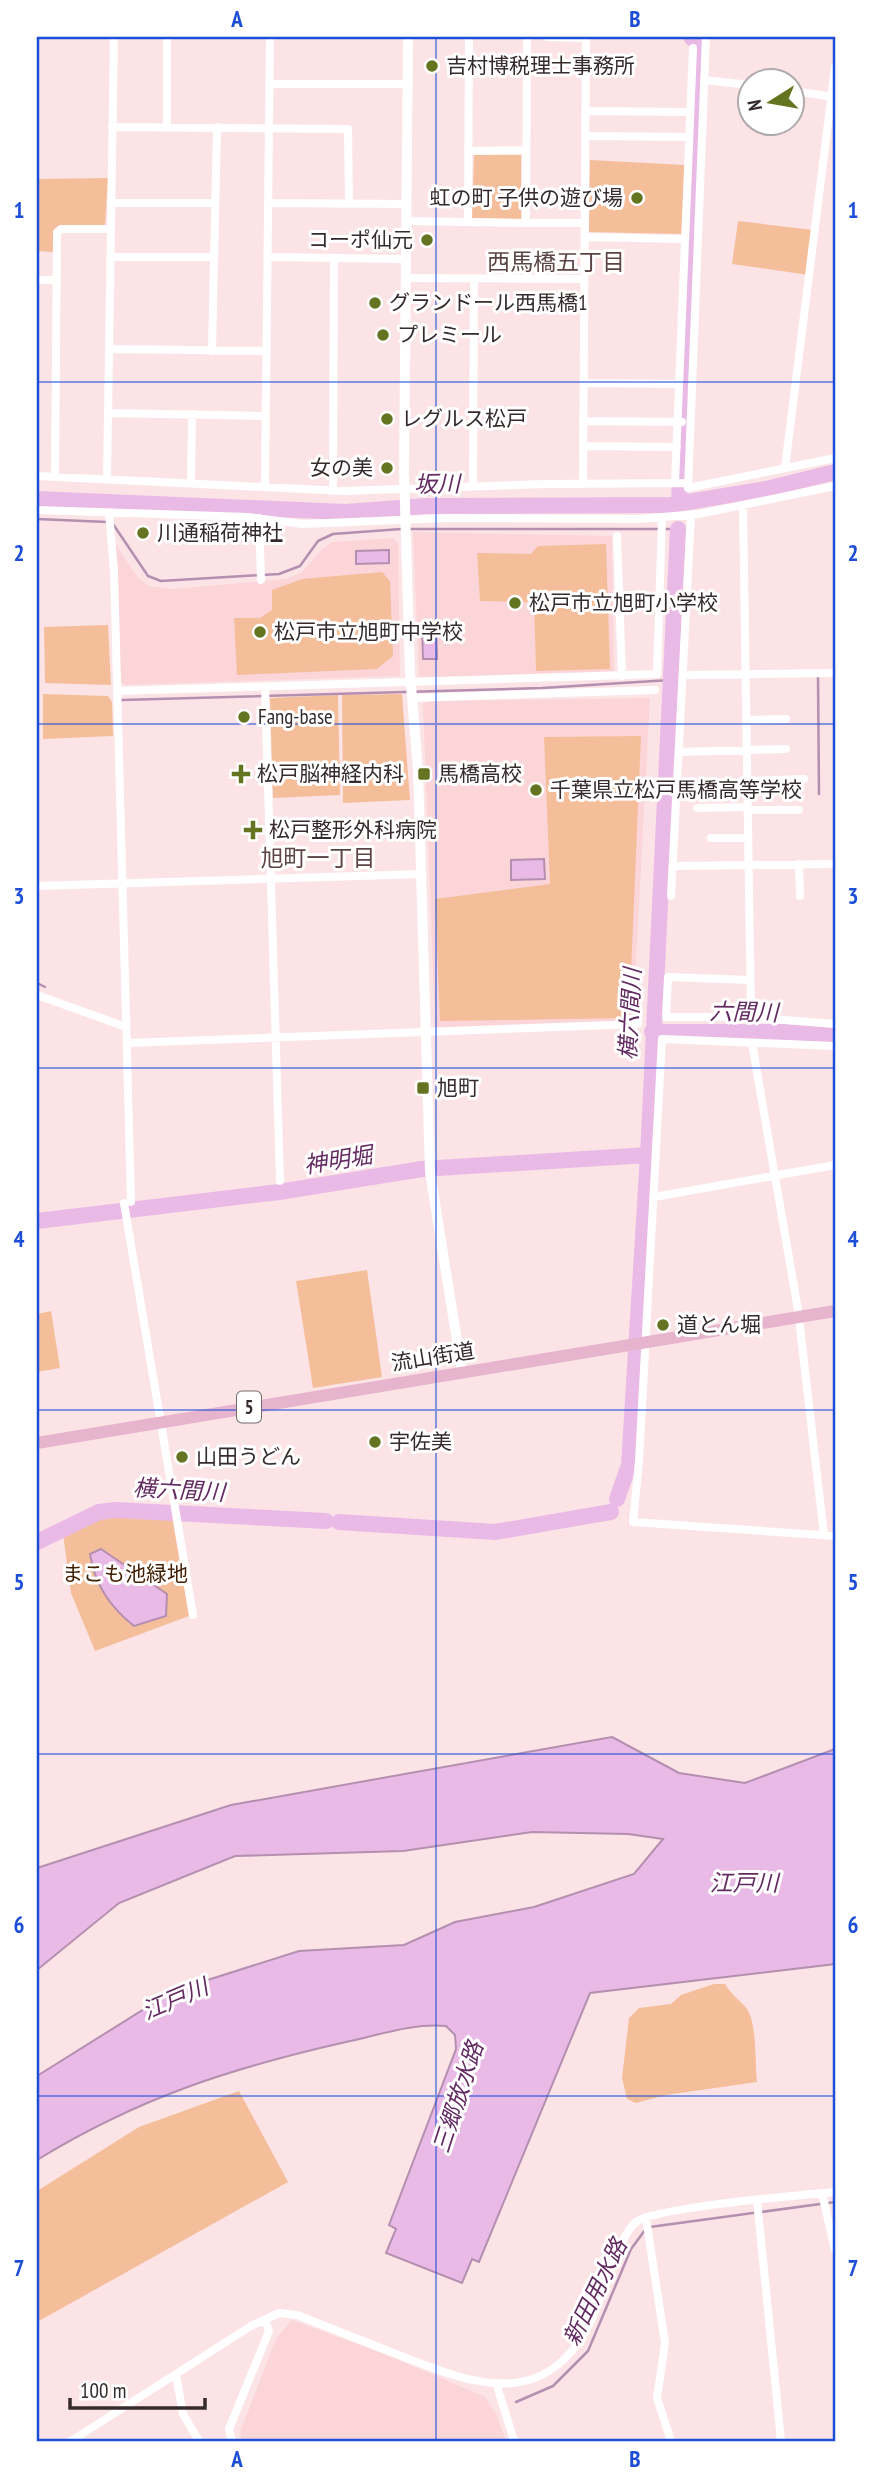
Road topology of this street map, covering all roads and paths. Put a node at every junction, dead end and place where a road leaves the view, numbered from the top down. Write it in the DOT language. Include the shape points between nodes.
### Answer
graph roads {
  1 [pos="114,37"];
  2 [pos="167,37"];
  3 [pos="270,37"];
  4 [pos="408,37"];
  5 [pos="469,37"];
  6 [pos="527,37"];
  7 [pos="547,37"];
  8 [pos="586,37"];
  9 [pos="706,37"];
  10 [pos="694,48"];
  11 [pos="835,67"];
  12 [pos="704,80"];
  13 [pos="736,83"];
  14 [pos="270,84"];
  15 [pos="407,84"];
  16 [pos="806,93"];
  17 [pos="833,97"];
  18 [pos="586,111"];
  19 [pos="691,112"];
  20 [pos="112,127"];
  21 [pos="167,127"];
  22 [pos="217,127"];
  23 [pos="269,127"];
  24 [pos="586,136"];
  25 [pos="689,137"];
  26 [pos="526,150"];
  27 [pos="469,151"];
  28 [pos="111,203"];
  29 [pos="215,203"];
  30 [pos="268,204"];
  31 [pos="349,204"];
  32 [pos="407,204"];
  33 [pos="407,221"];
  34 [pos="468,222"];
  35 [pos="526,223"];
  36 [pos="585,223"];
  37 [pos="111,229"];
  38 [pos="585,237"];
  39 [pos="685,239"];
  40 [pos="110,257"];
  41 [pos="214,257"];
  42 [pos="267,257"];
  43 [pos="334,259"];
  44 [pos="406,259"];
  45 [pos="406,278"];
  46 [pos="474,279"];
  47 [pos="584,279"];
  48 [pos="37,280"];
  49 [pos="56,280"];
  50 [pos="109,349"];
  51 [pos="212,351"];
  52 [pos="266,351"];
  53 [pos="584,383"];
  54 [pos="679,384"];
  55 [pos="108,414"];
  56 [pos="192,414"];
  57 [pos="265,416"];
  58 [pos="583,421"];
  59 [pos="677,422"];
  60 [pos="690,422"];
  61 [pos="583,446"];
  62 [pos="677,447"];
  63 [pos="835,458"];
  64 [pos="785,468"];
  65 [pos="37,477"];
  66 [pos="55,477"];
  67 [pos="107,478"];
  68 [pos="191,482"];
  69 [pos="682,483"];
  70 [pos="583,484"];
  71 [pos="835,485"];
  72 [pos="264,486"];
  73 [pos="473,486"];
  74 [pos="333,491"];
  75 [pos="404,494"];
  76 [pos="743,506"];
  77 [pos="37,510"];
  78 [pos="689,515"];
  79 [pos="259,518"];
  80 [pos="666,518"];
  81 [pos="110,519"];
  82 [pos="405,519"];
  83 [pos="617,536"];
  84 [pos="261,580"];
  85 [pos="835,673"];
  86 [pos="745,674"];
  87 [pos="683,675"];
  88 [pos="622,676"];
  89 [pos="562,678"];
  90 [pos="411,682"];
  91 [pos="265,687"];
  92 [pos="656,690"];
  93 [pos="117,691"];
  94 [pos="562,693"];
  95 [pos="412,698"];
  96 [pos="786,719"];
  97 [pos="746,720"];
  98 [pos="786,749"];
  99 [pos="746,751"];
  100 [pos="680,752"];
  101 [pos="804,779"];
  102 [pos="747,781"];
  103 [pos="697,808"];
  104 [pos="747,808"];
  105 [pos="799,810"];
  106 [pos="711,838"];
  107 [pos="748,838"];
  108 [pos="799,864"];
  109 [pos="835,864"];
  110 [pos="748,865"];
  111 [pos="673,866"];
  112 [pos="422,874"];
  113 [pos="271,879"];
  114 [pos="122,884"];
  115 [pos="37,886"];
  116 [pos="671,896"];
  117 [pos="800,896"];
  118 [pos="750,980"];
  119 [pos="37,995"];
  120 [pos="751,1018"];
  121 [pos="638,1024"];
  122 [pos="835,1024"];
  123 [pos="126,1027"];
  124 [pos="427,1032"];
  125 [pos="275,1037"];
  126 [pos="128,1043"];
  127 [pos="752,1043"];
  128 [pos="835,1046"];
  129 [pos="835,1165"];
  130 [pos="775,1176"];
  131 [pos="280,1181"];
  132 [pos="654,1197"];
  133 [pos="835,1311"];
  134 [pos="798,1317"];
  135 [pos="644,1342"];
  136 [pos="462,1372"];
  137 [pos="160,1422"];
  138 [pos="37,1443"];
  139 [pos="824,1535"];
  140 [pos="835,1536"];
  141 [pos="193,1615"];
  142 [pos="835,2192"];
  143 [pos="822,2193"];
  144 [pos="757,2200"];
  145 [pos="646,2218"];
  146 [pos="835,2250"];
  147 [pos="265,2320"];
  148 [pos="176,2375"];
  149 [pos="497,2386"];
  150 [pos="228,2440"];
  151 [pos="71,2441"];
  152 [pos="200,2441"];
  153 [pos="514,2441"];
  154 [pos="671,2441"];
  155 [pos="781,2441"];
  1 -- 20 [label="street"];
  2 -- 21 [label="street"];
  3 -- 14 [label="street"];
  4 -- 15 [label="street"];
  5 -- 27 [label="street"];
  6 -- 26 [label="street"];
  7 -- 8 [label="street"];
  8 -- 18 [label="street"];
  9 -- 12 [label="street"];
  10 -- 19 [label="street"];
  11 -- 17 [label="street"];
  12 -- 13 [label="street"];
  12 -- 60 [label="street"];
  14 -- 15 [label="street"];
  14 -- 23 [label="street"];
  15 -- 32 [label="street"];
  16 -- 17 [label="street"];
  17 -- 64 [label="street"];
  18 -- 19 [label="street"];
  18 -- 24 [label="street"];
  19 -- 25 [label="street"];
  20 -- 21 [label="street"];
  20 -- 28 [label="street"];
  21 -- 22 [label="street"];
  22 -- 23 [label="street"];
  22 -- 29 [label="street"];
  23 -- 30 [label="street"];
  23 -- 31 [label="street" via="348,129"];
  24 -- 25 [label="street"];
  24 -- 36 [label="street"];
  25 -- 39 [label="street"];
  26 -- 27 [label="street"];
  26 -- 35 [label="street"];
  27 -- 34 [label="street"];
  28 -- 29 [label="street"];
  28 -- 37 [label="street"];
  29 -- 41 [label="street"];
  30 -- 31 [label="street"];
  30 -- 42 [label="street"];
  31 -- 32 [label="street"];
  32 -- 33 [label="street"];
  33 -- 34 [label="street"];
  33 -- 44 [label="street"];
  34 -- 35 [label="street"];
  35 -- 36 [label="street"];
  36 -- 38 [label="street"];
  37 -- 40 [label="street"];
  37 -- 49 [label="street" via="61,229 57,233"];
  38 -- 39 [label="street"];
  38 -- 47 [label="street"];
  39 -- 54 [label="street"];
  40 -- 41 [label="street"];
  40 -- 50 [label="street"];
  41 -- 51 [label="street"];
  42 -- 43 [label="street"];
  42 -- 52 [label="street"];
  43 -- 44 [label="street"];
  43 -- 74 [label="street"];
  44 -- 45 [label="street"];
  45 -- 46 [label="street"];
  45 -- 75 [label="street"];
  46 -- 47 [label="street"];
  46 -- 73 [label="street"];
  47 -- 53 [label="street"];
  48 -- 49 [label="street"];
  49 -- 66 [label="street"];
  50 -- 51 [label="street"];
  50 -- 55 [label="street"];
  51 -- 52 [label="street"];
  52 -- 57 [label="street"];
  53 -- 54 [label="street"];
  53 -- 58 [label="street"];
  54 -- 59 [label="street"];
  55 -- 56 [label="street"];
  55 -- 67 [label="street"];
  56 -- 57 [label="street"];
  56 -- 68 [label="street"];
  57 -- 72 [label="street"];
  58 -- 59 [label="street"];
  58 -- 61 [label="street"];
  59 -- 60 [label="street"];
  59 -- 62 [label="street"];
  60 -- 69 [label="street"];
  61 -- 62 [label="street"];
  61 -- 70 [label="street"];
  62 -- 69 [label="street"];
  63 -- 64 [label="street"];
  64 -- 69 [label="street" via="688,488"];
  65 -- 66 [label="street"];
  66 -- 67 [label="street"];
  67 -- 68 [label="street"];
  68 -- 72 [label="street"];
  69 -- 70 [label="street"];
  70 -- 73 [label="street"];
  71 -- 76 [label="street"];
  72 -- 74 [label="street"];
  73 -- 75 [label="street"];
  74 -- 75 [label="street"];
  75 -- 82 [label="street"];
  76 -- 78 [label="street"];
  76 -- 86 [label="street"];
  77 -- 81 [label="street"];
  78 -- 80 [label="street"];
  78 -- 87 [label="street"];
  79 -- 81 [label="street"];
  79 -- 82 [label="street" via="302,524"];
  79 -- 84 [label="street"];
  80 -- 82 [label="street"];
  80 -- 88 [label="street" via="657,674"];
  81 -- 93 [label="street"];
  82 -- 90 [label="street"];
  83 -- 88 [label="street"];
  85 -- 86 [label="street"];
  86 -- 87 [label="street"];
  86 -- 97 [label="street"];
  87 -- 100 [label="street"];
  88 -- 89 [label="street"];
  89 -- 90 [label="street"];
  89 -- 94 [label="street"];
  90 -- 91 [label="street"];
  90 -- 95 [label="street"];
  91 -- 93 [label="street"];
  91 -- 113 [label="street"];
  92 -- 94 [label="street"];
  93 -- 114 [label="street"];
  94 -- 95 [label="street"];
  95 -- 112 [label="street"];
  96 -- 97 [label="street"];
  97 -- 99 [label="street"];
  98 -- 99 [label="street"];
  99 -- 100 [label="street"];
  99 -- 102 [label="street"];
  100 -- 111 [label="street"];
  101 -- 102 [label="street"];
  102 -- 104 [label="street"];
  103 -- 104 [label="street"];
  104 -- 105 [label="street"];
  104 -- 107 [label="street"];
  106 -- 107 [label="street"];
  107 -- 110 [label="street"];
  108 -- 109 [label="street"];
  108 -- 110 [label="street"];
  108 -- 117 [label="street"];
  110 -- 111 [label="street"];
  110 -- 118 [label="street"];
  111 -- 116 [label="street"];
  112 -- 113 [label="street"];
  112 -- 124 [label="street"];
  113 -- 114 [label="street"];
  113 -- 125 [label="street"];
  114 -- 115 [label="street"];
  114 -- 123 [label="street"];
  118 -- 120 [label="street"];
  118 -- 120 [label="street" via="668,977 666,1017"];
  119 -- 123 [label="street"];
  120 -- 122 [label="street"];
  121 -- 124 [label="street"];
  123 -- 126 [label="street"];
  124 -- 125 [label="street"];
  124 -- 136 [label="street" via="430,1167"];
  125 -- 126 [label="street"];
  125 -- 131 [label="street"];
  126 -- 137 [label="street" via="125,1217"];
  127 -- 128 [label="street"];
  127 -- 130 [label="street"];
  127 -- 132 [label="street" via="662,1039"];
  129 -- 130 [label="street"];
  130 -- 132 [label="street"];
  130 -- 134 [label="street"];
  132 -- 135 [label="street"];
  133 -- 134 [label="main road, 流山街道 / 5"];
  134 -- 135 [label="main road, 流山街道 / 5"];
  134 -- 139 [label="street"];
  135 -- 136 [label="main road, 流山街道 / 5"];
  135 -- 139 [label="street" via="633,1521"];
  136 -- 137 [label="main road, 流山街道 / 5"];
  137 -- 138 [label="main road, 流山街道 / 5"];
  137 -- 141 [label="street"];
  139 -- 140 [label="street"];
  142 -- 143 [label="street"];
  143 -- 144 [label="street"];
  143 -- 146 [label="street"];
  144 -- 145 [label="street"];
  144 -- 155 [label="street"];
  145 -- 149 [label="street" via="634,2224 625,2238 575,2346 531,2378"];
  145 -- 154 [label="street" via="665,2343 657,2398"];
  147 -- 148 [label="street"];
  147 -- 149 [label="street" via="291,2313 462,2380"];
  147 -- 150 [label="street" via="269,2331"];
  148 -- 151 [label="street"];
  148 -- 152 [label="street" via="183,2414"];
  149 -- 153 [label="street"];
}
